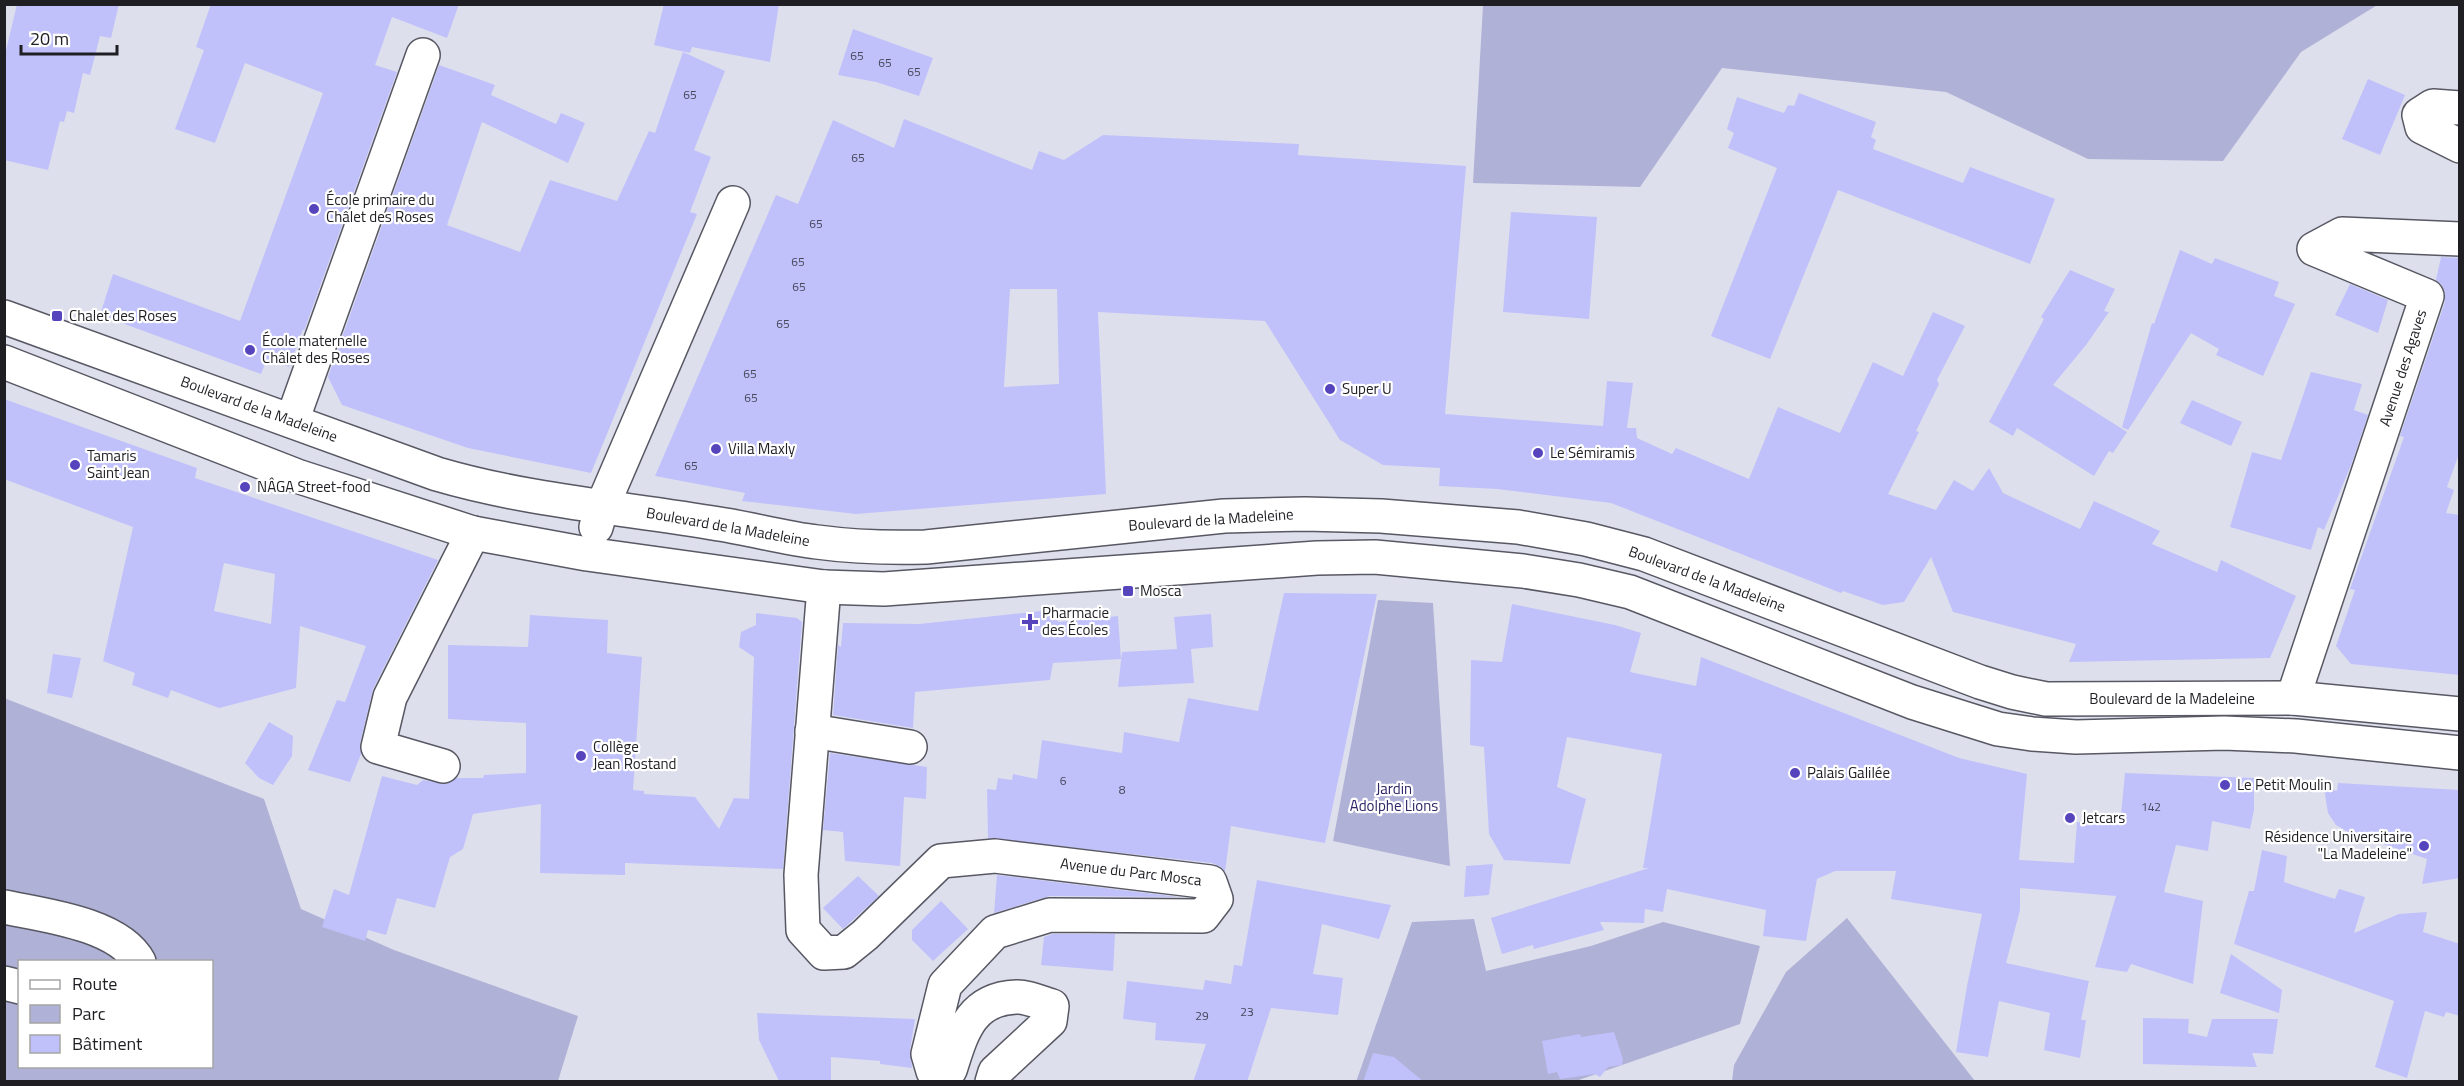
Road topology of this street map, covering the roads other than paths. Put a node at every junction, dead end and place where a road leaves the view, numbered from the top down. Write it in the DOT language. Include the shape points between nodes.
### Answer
graph roads {
  1 [pos="423,55"];
  2 [pos="2460,108"];
  3 [pos="2460,146"];
  4 [pos="733,203"];
  5 [pos="2460,239"];
  6 [pos="4,318"];
  7 [pos="4,362"];
  8 [pos="292,421"];
  9 [pos="602,507"];
  10 [pos="473,532"];
  11 [pos="587,554"];
  12 [pos="824,587"];
  13 [pos="2293,698"];
  14 [pos="2460,714"];
  15 [pos="812,731"];
  16 [pos="910,747"];
  17 [pos="2460,753"];
  18 [pos="443,766"];
  19 [pos="4,907"];
  20 [pos="137,960"];
  21 [pos="992,1082"];
  1 -- 8 [label="street"];
  2 -- 3 [label="street" via="2433,106 2419,115 2422,127"];
  4 -- 9 [label="street"];
  5 -- 13 [label="street, Avenue des Agaves" via="2342,234 2314,249 2427,296"];
  6 -- 8 [label="street, Boulevard de la Madeleine"];
  7 -- 10 [label="street" via="297,476"];
  8 -- 9 [label="street, Boulevard de la Madeleine" via="484,488"];
  9 -- 11 [label="street"];
  9 -- 13 [label="street, Boulevard de la Madeleine" via="815,542 889,548 1224,516 1382,516 1518,527 1644,554 2012,692 2046,699"];
  10 -- 11 [label="street"];
  10 -- 18 [label="street" via="390,697 378,747"];
  11 -- 12 [label="street"];
  12 -- 15 [label="street, Avenue du Parc Mosca"];
  12 -- 17 [label="street" via="919,587 1317,558 1375,557 1523,571 1630,592 1912,702 1998,729 2076,737 2224,733 2296,736"];
  13 -- 14 [label="street, Boulevard de la Madeleine"];
  15 -- 16 [label="street"];
  15 -- 21 [label="street, Avenue du Parc Mosca" via="801,875 803,930 824,953 844,952 940,861 995,856 1210,882 1216,899 1203,916 1050,915 995,932 945,985 928,1054 933,1071 950,1070 970,1017 986,1004 1017,996 1052,1006 1050,1021 995,1072"];
  19 -- 20 [label="street" via="84,925 124,944"];
}
